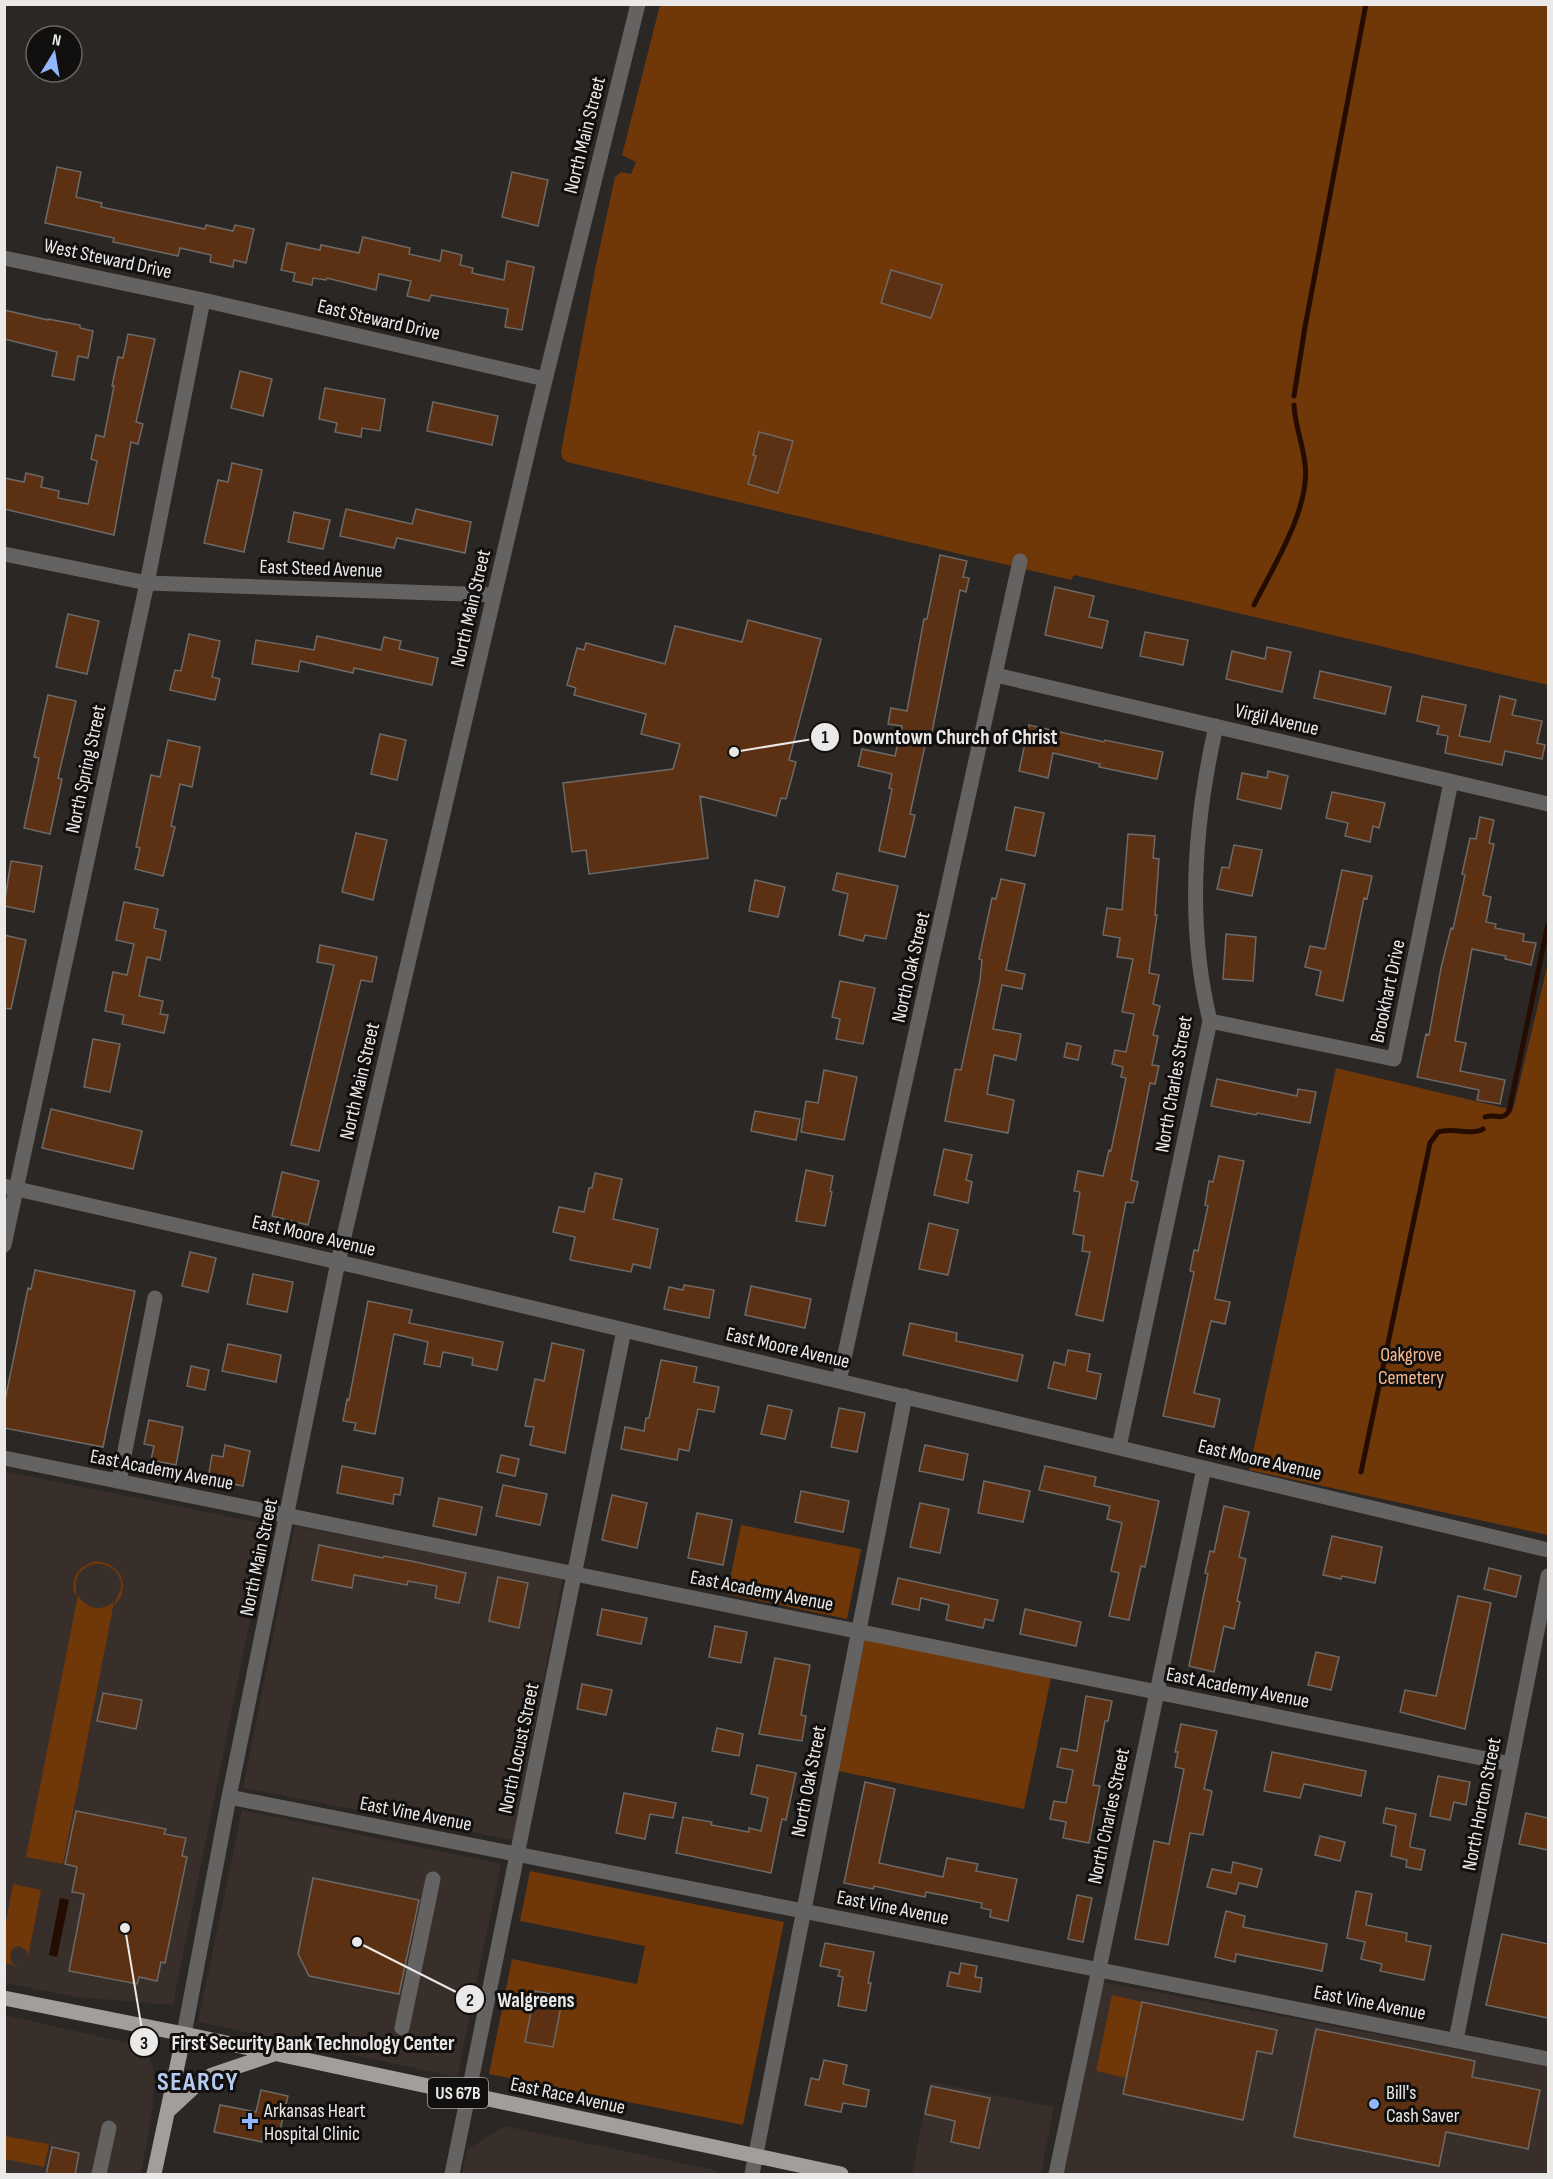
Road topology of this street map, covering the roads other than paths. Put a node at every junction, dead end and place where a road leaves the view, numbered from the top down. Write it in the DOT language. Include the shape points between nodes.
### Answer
graph roads {
  1 [pos="638,4"];
  2 [pos="4,258"];
  3 [pos="203,300"];
  4 [pos="545,379"];
  5 [pos="4,554"];
  6 [pos="1020,561"];
  7 [pos="147,583"];
  8 [pos="494,595"];
  9 [pos="996,675"];
  10 [pos="1216,726"];
  11 [pos="1451,782"];
  12 [pos="1548,804"];
  13 [pos="1210,1021"];
  14 [pos="10,1188"];
  15 [pos="4,1245"];
  16 [pos="338,1262"];
  17 [pos="155,1298"];
  18 [pos="624,1330"];
  19 [pos="839,1381"];
  20 [pos="906,1396"];
  21 [pos="1119,1447"];
  22 [pos="4,1458"];
  23 [pos="1204,1468"];
  24 [pos="119,1481"];
  25 [pos="288,1515"];
  26 [pos="1548,1550"];
  27 [pos="574,1574"];
  28 [pos="1548,1576"];
  29 [pos="859,1631"];
  30 [pos="1156,1692"];
  31 [pos="1511,1764"];
  32 [pos="229,1797"];
  33 [pos="517,1854"];
  34 [pos="433,1879"];
  35 [pos="804,1911"];
  36 [pos="1097,1969"];
  37 [pos="4,1998"];
  38 [pos="402,2028"];
  39 [pos="184,2034"];
  40 [pos="1456,2040"];
  41 [pos="274,2054"];
  42 [pos="1548,2059"];
  43 [pos="468,2095"];
  44 [pos="168,2111"];
  45 [pos="109,2128"];
  46 [pos="756,2157"];
  47 [pos="99,2175"];
  48 [pos="154,2175"];
  49 [pos="452,2175"];
  50 [pos="752,2175"];
  51 [pos="841,2175"];
  52 [pos="1056,2175"];
  1 -- 4 [label="street, North Main Street"];
  2 -- 3 [label="street, West Steward Drive"];
  3 -- 4 [label="street, East Steward Drive"];
  3 -- 7 [label="street, North Spring Street"];
  4 -- 8 [label="street, North Main Street"];
  5 -- 7 [label="street, East Steed Avenue"];
  6 -- 9 [label="street, North Oak Street"];
  7 -- 8 [label="street, East Steed Avenue"];
  7 -- 14 [label="street, North Spring Street"];
  8 -- 16 [label="street, North Main Street"];
  9 -- 10 [label="street, Virgil Avenue"];
  9 -- 19 [label="street, North Oak Street"];
  10 -- 11 [label="street, Virgil Avenue"];
  10 -- 13 [label="street, North Charles Street" via="1197,830 1195,890 1201,986"];
  11 -- 12 [label="street, Virgil Avenue"];
  11 -- 13 [label="street, Brookhart Drive" via="1394,1059"];
  13 -- 21 [label="street, North Charles Street"];
  14 -- 15 [label="street, North Spring Street"];
  14 -- 16 [label="street, East Moore Avenue"];
  16 -- 18 [label="street, East Moore Avenue"];
  16 -- 25 [label="street, North Main Street"];
  17 -- 24 [label="street"];
  18 -- 19 [label="street, East Moore Avenue"];
  18 -- 27 [label="street, North Locust Street"];
  19 -- 20 [label="street, East Moore Avenue"];
  20 -- 21 [label="street, East Moore Avenue"];
  20 -- 29 [label="street, North Oak Street"];
  21 -- 23 [label="street, East Moore Avenue"];
  22 -- 24 [label="street, East Academy Avenue"];
  23 -- 26 [label="street, East Moore Avenue"];
  23 -- 30 [label="street, North Charles Street"];
  24 -- 25 [label="street, East Academy Avenue"];
  25 -- 27 [label="street, East Academy Avenue"];
  25 -- 32 [label="street, North Main Street"];
  27 -- 29 [label="street, East Academy Avenue"];
  27 -- 33 [label="street, North Locust Street"];
  28 -- 31 [label="street, North Horton Street"];
  29 -- 30 [label="street, East Academy Avenue"];
  29 -- 35 [label="street, North Oak Street"];
  30 -- 31 [label="street, East Academy Avenue"];
  30 -- 36 [label="street, North Charles Street"];
  31 -- 40 [label="street, North Horton Street"];
  32 -- 33 [label="street, East Vine Avenue"];
  32 -- 39 [label="street, North Main Street"];
  33 -- 35 [label="street, East Vine Avenue"];
  33 -- 43 [label="street, North Locust Street"];
  34 -- 38 [label="street"];
  35 -- 36 [label="street, East Vine Avenue"];
  35 -- 46 [label="street, North Oak Street"];
  36 -- 40 [label="street, East Vine Avenue"];
  36 -- 52 [label="street, North Charles Street"];
  37 -- 39 [label="main road, East Race Avenue"];
  39 -- 41 [label="main road, East Race Avenue / US 67B"];
  39 -- 44 [label="main road, North Main Street"];
  40 -- 42 [label="street, East Vine Avenue"];
  41 -- 43 [label="main road, East Race Avenue / US 67B"];
  41 -- 44 [label="main road" via="212,2075"];
  43 -- 46 [label="main road, East Race Avenue / US 67B"];
  43 -- 49 [label="street, North Locust Street"];
  44 -- 48 [label="main road, North Main Street"];
  45 -- 47 [label="street"];
  46 -- 50 [label="street, North Oak Street"];
  46 -- 51 [label="main road, East Race Avenue / US 67B"];
}
